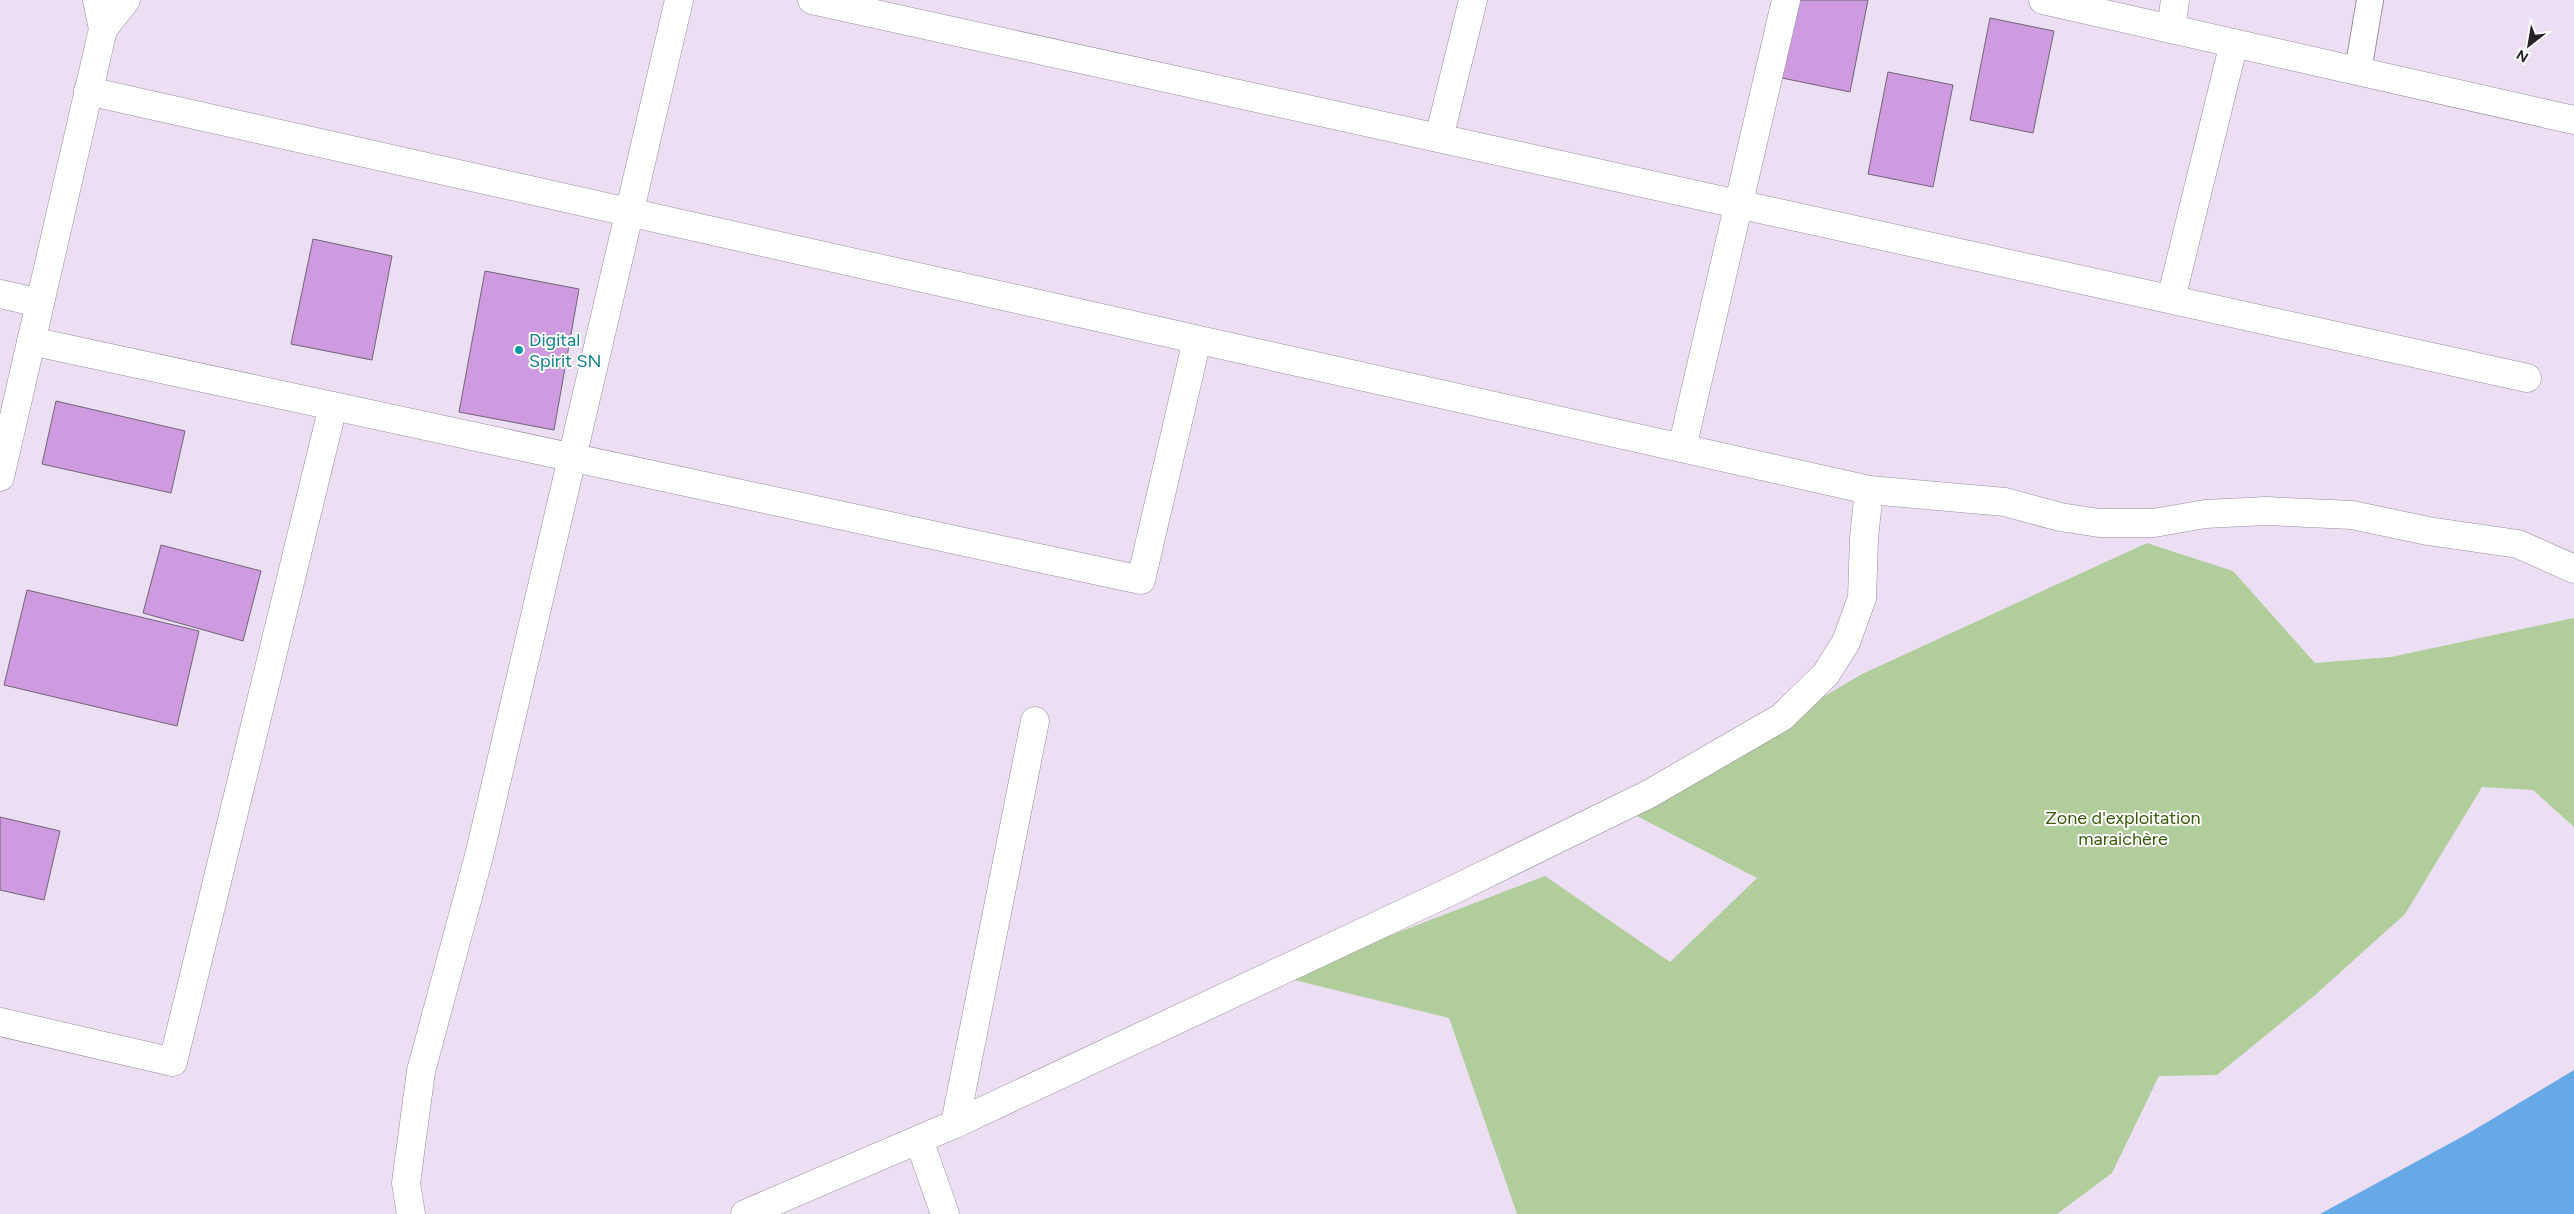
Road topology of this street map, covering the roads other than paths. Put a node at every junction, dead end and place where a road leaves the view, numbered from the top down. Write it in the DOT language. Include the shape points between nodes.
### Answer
graph roads {
  1 [pos="97,0"];
  2 [pos="126,0"];
  3 [pos="680,0"];
  4 [pos="812,0"];
  5 [pos="1472,0"];
  6 [pos="1786,0"];
  7 [pos="2043,0"];
  8 [pos="2175,0"];
  9 [pos="2370,0"];
  10 [pos="103,29"];
  11 [pos="2170,29"];
  12 [pos="2234,43"];
  13 [pos="2358,71"];
  14 [pos="88,91"];
  15 [pos="2566,114"];
  16 [pos="1439,138"];
  17 [pos="1738,204"];
  18 [pos="630,212"];
  19 [pos="0,294"];
  20 [pos="2171,299"];
  21 [pos="40,303"];
  22 [pos="1197,340"];
  23 [pos="31,341"];
  24 [pos="2527,378"];
  25 [pos="332,406"];
  26 [pos="1682,448"];
  27 [pos="572,457"];
  28 [pos="0,477"];
  29 [pos="1869,490"];
  30 [pos="2574,569"];
  31 [pos="1035,721"];
  32 [pos="0,1022"];
  33 [pos="955,1124"];
  34 [pos="919,1140"];
  35 [pos="411,1214"];
  36 [pos="744,1214"];
  37 [pos="945,1214"];
  1 -- 10 [label="street"];
  2 -- 10 [label="street"];
  3 -- 18 [label="street"];
  4 -- 16 [label="street"];
  5 -- 16 [label="street"];
  6 -- 17 [label="street"];
  7 -- 11 [label="street"];
  8 -- 11 [label="street"];
  9 -- 13 [label="lane"];
  10 -- 14 [label="street"];
  11 -- 12 [label="street"];
  12 -- 13 [label="street"];
  12 -- 20 [label="street"];
  13 -- 15 [label="street"];
  14 -- 18 [label="street"];
  14 -- 21 [label="street"];
  16 -- 17 [label="street"];
  17 -- 20 [label="street"];
  17 -- 26 [label="street"];
  18 -- 22 [label="street"];
  18 -- 27 [label="street"];
  19 -- 21 [label="street"];
  20 -- 24 [label="street"];
  21 -- 23 [label="street"];
  22 -- 26 [label="street"];
  22 -- 27 [label="street" via="1141,580"];
  23 -- 25 [label="street"];
  23 -- 28 [label="street"];
  25 -- 27 [label="street"];
  25 -- 32 [label="street" via="173,1062"];
  26 -- 29 [label="street"];
  27 -- 35 [label="street" via="479,856 421,1071 406,1183"];
  29 -- 30 [label="street" via="2005,502 2060,517 2099,523 2154,523 2204,514 2266,511 2352,515 2428,531 2518,544"];
  29 -- 33 [label="street" via="1862,598 1846,642 1826,674 1782,717 1649,794"];
  31 -- 33 [label="street"];
  33 -- 34 [label="street"];
  34 -- 36 [label="street"];
  34 -- 37 [label="street"];
}
